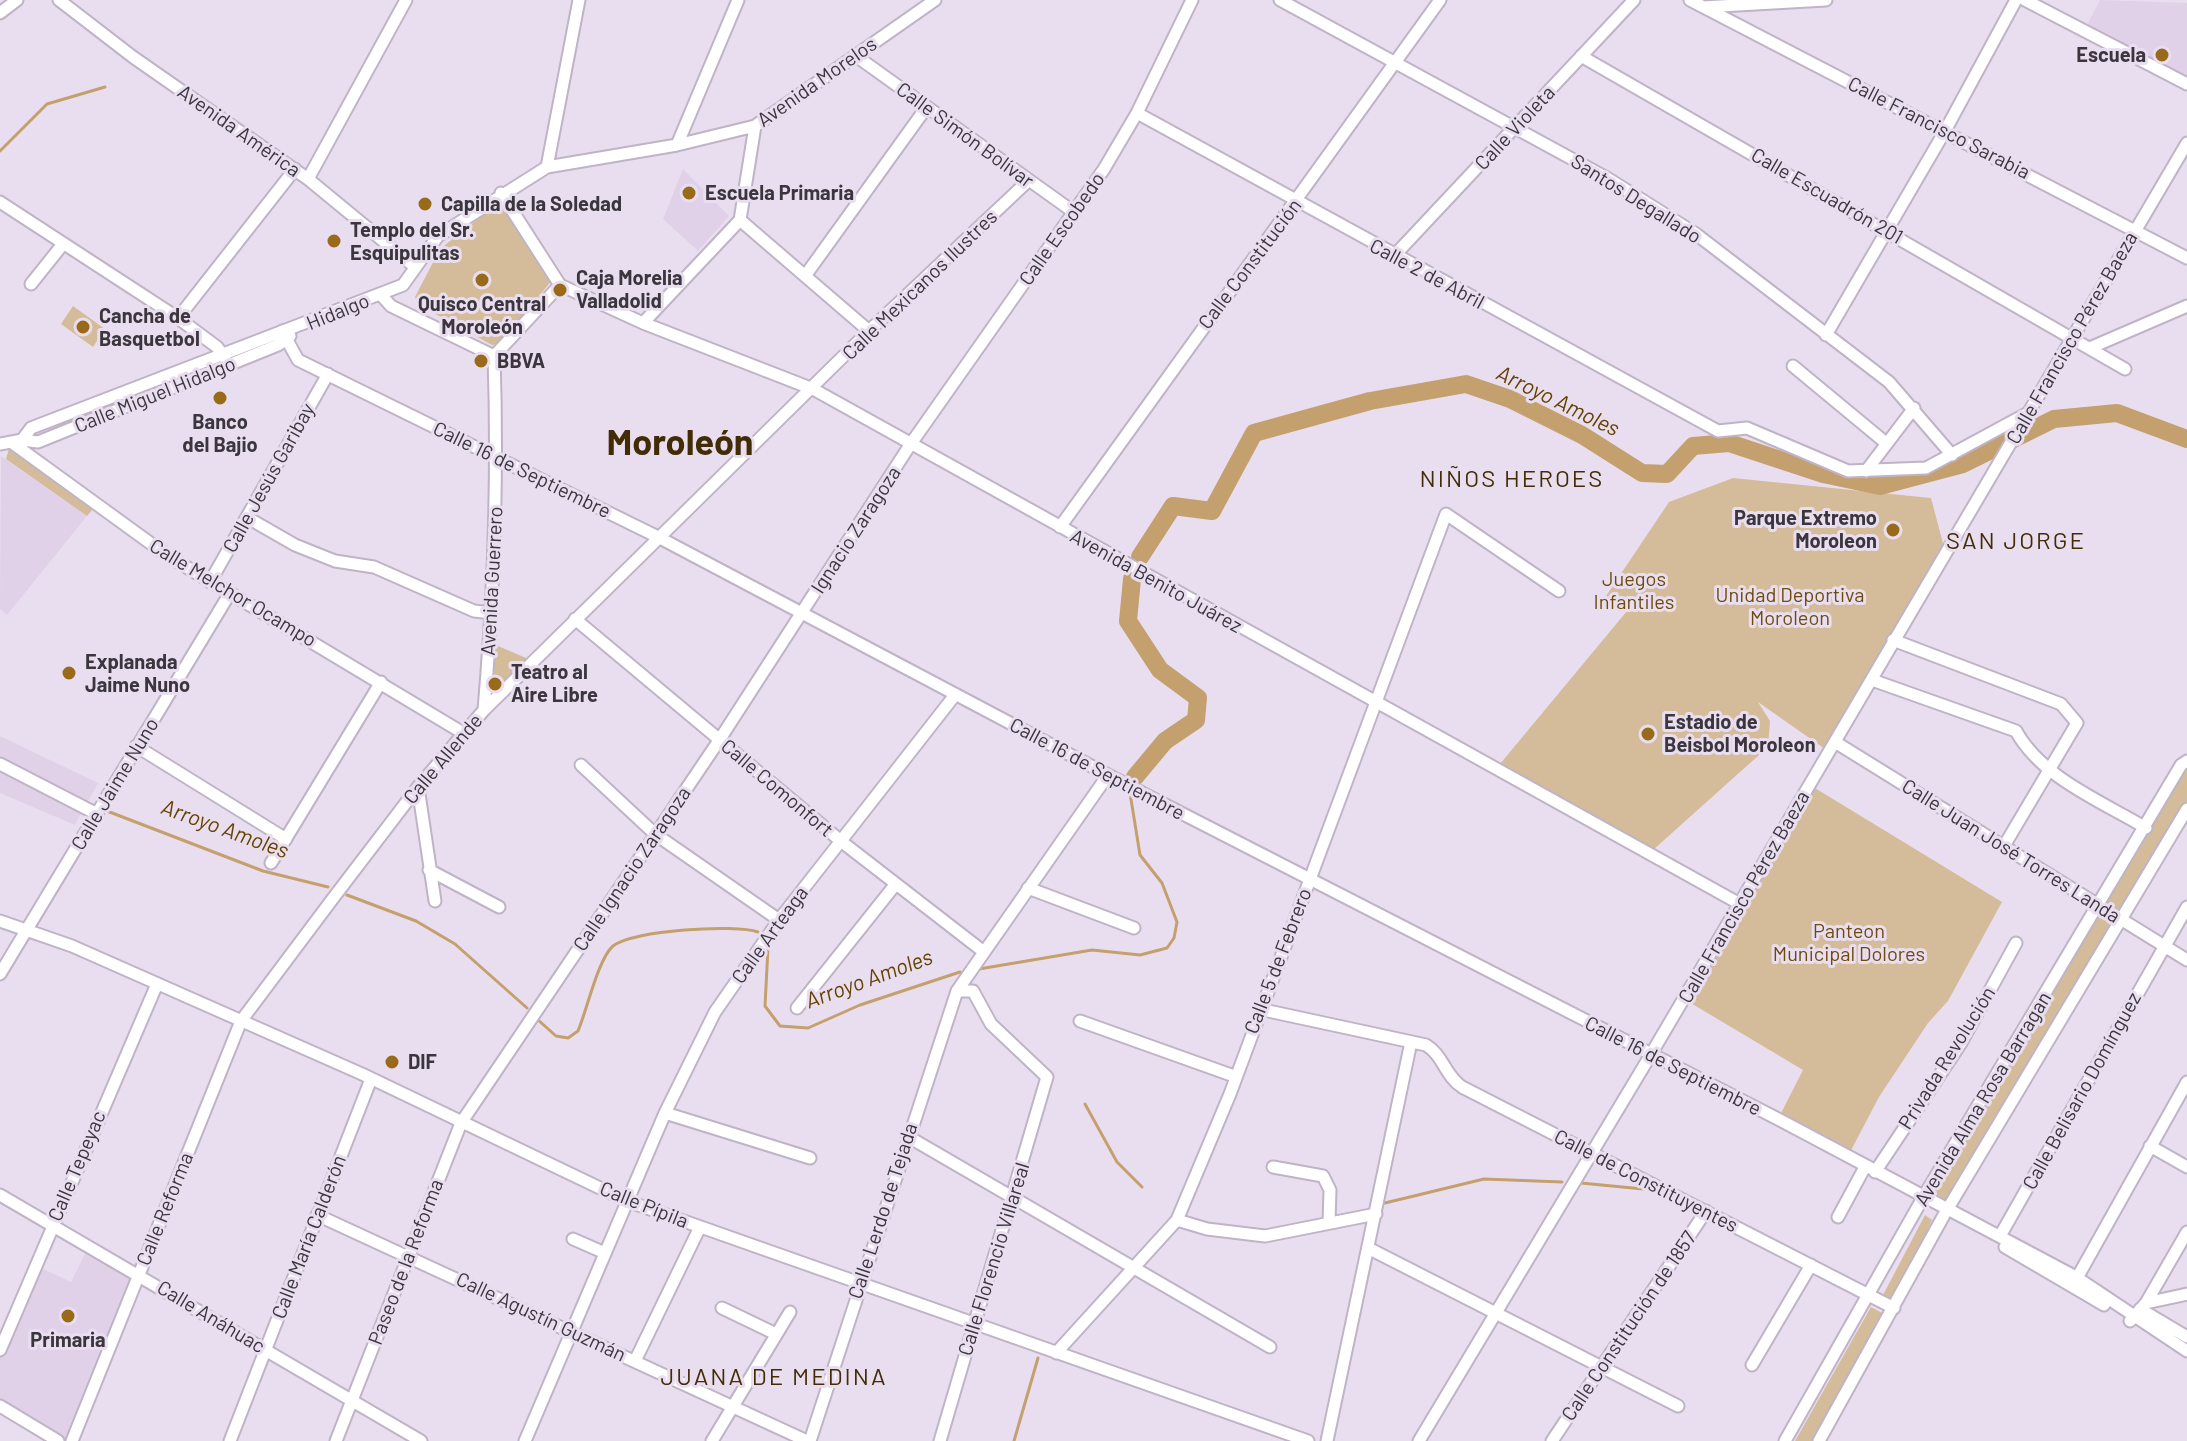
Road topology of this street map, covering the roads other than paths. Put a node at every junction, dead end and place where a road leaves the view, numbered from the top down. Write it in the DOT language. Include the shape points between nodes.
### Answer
graph roads {
  1 [pos="17,0"];
  2 [pos="59,0"];
  3 [pos="406,0"];
  4 [pos="579,0"];
  5 [pos="738,0"];
  6 [pos="935,0"];
  7 [pos="1192,0"];
  8 [pos="1280,0"];
  9 [pos="1440,0"];
  10 [pos="1634,0"];
  11 [pos="1690,0"];
  12 [pos="1826,0"];
  13 [pos="2016,0"];
  14 [pos="2025,0"];
  15 [pos="1703,7"];
  16 [pos="0,13"];
  17 [pos="856,56"];
  18 [pos="1581,56"];
  19 [pos="1396,62"];
  20 [pos="2187,84"];
  21 [pos="926,108"];
  22 [pos="1137,113"];
  23 [pos="755,126"];
  24 [pos="1516,128"];
  25 [pos="1945,131"];
  26 [pos="2187,143"];
  27 [pos="677,145"];
  28 [pos="547,167"];
  29 [pos="295,169"];
  30 [pos="308,179"];
  31 [pos="1028,181"];
  32 [pos="501,193"];
  33 [pos="0,202"];
  34 [pos="1297,203"];
  35 [pos="1075,213"];
  36 [pos="740,220"];
  37 [pos="1885,229"];
  38 [pos="2135,230"];
  39 [pos="63,244"];
  40 [pos="1394,256"];
  41 [pos="2187,258"];
  42 [pos="415,267"];
  43 [pos="805,276"];
  44 [pos="31,284"];
  45 [pos="560,285"];
  46 [pos="381,295"];
  47 [pos="2187,306"];
  48 [pos="178,318"];
  49 [pos="643,323"];
  50 [pos="869,331"];
  51 [pos="284,335"];
  52 [pos="1826,335"];
  53 [pos="2072,335"];
  54 [pos="2092,347"];
  55 [pos="222,354"];
  56 [pos="494,356"];
  57 [pos="229,366"];
  58 [pos="1793,366"];
  59 [pos="2125,369"];
  60 [pos="328,374"];
  61 [pos="813,389"];
  62 [pos="1914,408"];
  63 [pos="2026,415"];
  64 [pos="11,442"];
  65 [pos="1886,443"];
  66 [pos="910,445"];
  67 [pos="1952,455"];
  68 [pos="497,457"];
  69 [pos="1866,471"];
  70 [pos="248,518"];
  71 [pos="1060,527"];
  72 [pos="658,537"];
  73 [pos="210,582"];
  74 [pos="1559,591"];
  75 [pos="230,593"];
  76 [pos="492,613"];
  77 [pos="801,614"];
  78 [pos="575,619"];
  79 [pos="1893,640"];
  80 [pos="1872,680"];
  81 [pos="381,682"];
  82 [pos="955,695"];
  83 [pos="1378,702"];
  84 [pos="484,710"];
  85 [pos="463,733"];
  86 [pos="720,739"];
  87 [pos="1835,742"];
  88 [pos="136,746"];
  89 [pos="2187,761"];
  90 [pos="0,764"];
  91 [pos="581,765"];
  92 [pos="2049,770"];
  93 [pos="1108,775"];
  94 [pos="418,787"];
  95 [pos="2187,809"];
  96 [pos="97,814"];
  97 [pos="2146,828"];
  98 [pos="655,834"];
  99 [pos="286,839"];
  100 [pos="842,842"];
  101 [pos="2004,846"];
  102 [pos="271,863"];
  103 [pos="429,870"];
  104 [pos="1310,878"];
  105 [pos="895,885"];
  106 [pos="1028,888"];
  107 [pos="435,901"];
  108 [pos="1740,904"];
  109 [pos="2100,906"];
  110 [pos="499,907"];
  111 [pos="2187,907"];
  112 [pos="2120,919"];
  113 [pos="779,920"];
  114 [pos="0,921"];
  115 [pos="1134,928"];
  116 [pos="27,929"];
  117 [pos="2016,943"];
  118 [pos="2164,945"];
  119 [pos="984,952"];
  120 [pos="2187,960"];
  121 [pos="0,974"];
  122 [pos="157,984"];
  123 [pos="959,987"];
  124 [pos="797,1008"];
  125 [pos="1259,1009"];
  126 [pos="241,1021"];
  127 [pos="1080,1021"];
  128 [pos="1411,1042"];
  129 [pos="1650,1056"];
  130 [pos="1234,1076"];
  131 [pos="371,1079"];
  132 [pos="2187,1082"];
  133 [pos="665,1113"];
  134 [pos="461,1123"];
  135 [pos="907,1136"];
  136 [pos="2150,1146"];
  137 [pos="1592,1153"];
  138 [pos="810,1158"];
  139 [pos="1273,1167"];
  140 [pos="2187,1167"];
  141 [pos="1870,1170"];
  142 [pos="0,1195"];
  143 [pos="1924,1196"];
  144 [pos="1014,1198"];
  145 [pos="627,1201"];
  146 [pos="1706,1211"];
  147 [pos="1946,1212"];
  148 [pos="1376,1214"];
  149 [pos="317,1215"];
  150 [pos="1838,1217"];
  151 [pos="1177,1220"];
  152 [pos="1329,1223"];
  153 [pos="52,1225"];
  154 [pos="700,1227"];
  155 [pos="2187,1232"];
  156 [pos="2000,1236"];
  157 [pos="573,1239"];
  158 [pos="1370,1249"];
  159 [pos="605,1253"];
  160 [pos="407,1256"];
  161 [pos="1811,1265"];
  162 [pos="1134,1269"];
  163 [pos="139,1275"];
  164 [pos="2077,1278"];
  165 [pos="860,1281"];
  166 [pos="1868,1293"];
  167 [pos="2187,1294"];
  168 [pos="722,1308"];
  169 [pos="1894,1308"];
  170 [pos="1494,1311"];
  171 [pos="790,1312"];
  172 [pos="2137,1312"];
  173 [pos="976,1322"];
  174 [pos="572,1333"];
  175 [pos="776,1334"];
  176 [pos="2187,1337"];
  177 [pos="1270,1347"];
  178 [pos="0,1350"];
  179 [pos="265,1350"];
  180 [pos="2187,1351"];
  181 [pos="1056,1353"];
  182 [pos="2187,1359"];
  183 [pos="635,1361"];
  184 [pos="1752,1365"];
  185 [pos="1602,1366"];
  186 [pos="352,1401"];
  187 [pos="0,1406"];
  188 [pos="733,1406"];
  189 [pos="1678,1406"];
  190 [pos="58,1441"];
  191 [pos="72,1441"];
  192 [pos="230,1441"];
  193 [pos="336,1441"];
  194 [pos="421,1441"];
  195 [pos="525,1441"];
  196 [pos="712,1441"];
  197 [pos="808,1441"];
  198 [pos="940,1441"];
  199 [pos="1308,1441"];
  200 [pos="1327,1441"];
  201 [pos="1419,1441"];
  202 [pos="1552,1441"];
  203 [pos="1785,1441"];
  204 [pos="1819,1441"];
  1 -- 16 [label="street"];
  2 -- 29 [label="street, Avenida América"];
  3 -- 30 [label="street"];
  4 -- 28 [label="street"];
  5 -- 27 [label="street"];
  6 -- 17 [label="street, Avenida Morelos"];
  7 -- 22 [label="street, Calle Escobedo"];
  8 -- 19 [label="street, Santos Degallado"];
  9 -- 19 [label="street, Calle Constitución"];
  10 -- 18 [label="street, Calle Violeta"];
  11 -- 15 [label="street, Calle Francisco Sarabia"];
  12 -- 15 [label="street"];
  13 -- 25 [label="street"];
  14 -- 20 [label="street"];
  15 -- 25 [label="street, Calle Francisco Sarabia"];
  17 -- 21 [label="street, Calle Simón Bolívar"];
  17 -- 23 [label="street, Avenida Morelos"];
  18 -- 24 [label="street, Calle Violeta"];
  18 -- 37 [label="street, Calle Escuadrón 201"];
  19 -- 24 [label="street, Santos Degallado"];
  19 -- 34 [label="street, Calle Constitución"];
  21 -- 31 [label="street, Calle Simón Bolívar"];
  21 -- 43 [label="street"];
  22 -- 34 [label="street, Calle 2 de Abril"];
  22 -- 35 [label="street, Calle Escobedo"];
  23 -- 27 [label="street, Avenida Morelos"];
  23 -- 36 [label="street"];
  24 -- 40 [label="street, Calle Violeta"];
  24 -- 52 [label="street, Santos Degallado" via="1696,234"];
  25 -- 37 [label="street"];
  25 -- 38 [label="street, Calle Francisco Sarabia"];
  26 -- 38 [label="street, Calle Francisco Pérez Baeza"];
  27 -- 28 [label="street, Avenida Morelos"];
  28 -- 32 [label="street, Avenida Morelos"];
  29 -- 30 [label="street, Avenida América"];
  29 -- 48 [label="street"];
  30 -- 42 [label="street, Avenida América"];
  31 -- 35 [label="street, Calle Simón Bolívar"];
  31 -- 50 [label="street, Calle Mexicanos Ilustres"];
  32 -- 42 [label="street, Hidalgo" via="438,236"];
  32 -- 45 [label="street"];
  33 -- 39 [label="street"];
  34 -- 40 [label="street, Calle 2 de Abril"];
  34 -- 71 [label="street, Calle Constitución"];
  35 -- 66 [label="street, Calle Escobedo"];
  36 -- 43 [label="street"];
  36 -- 49 [label="street"];
  37 -- 52 [label="street"];
  37 -- 53 [label="street, Calle Escuadrón 201"];
  38 -- 41 [label="street, Calle Francisco Sarabia"];
  38 -- 53 [label="street, Calle Francisco Pérez Baeza"];
  39 -- 44 [label="street"];
  39 -- 48 [label="street"];
  40 -- 69 [label="street, Calle 2 de Abril" via="1718,431 1747,428 1848,471"];
  42 -- 46 [label="street, Hidalgo" via="403,285"];
  43 -- 50 [label="street"];
  45 -- 49 [label="street, Avenida Benito Juárez"];
  45 -- 56 [label="street"];
  46 -- 51 [label="street, Hidalgo"];
  46 -- 56 [label="street" via="391,306"];
  47 -- 54 [label="street"];
  48 -- 55 [label="street"];
  49 -- 61 [label="street, Avenida Benito Juárez"];
  50 -- 61 [label="street, Calle Mexicanos Ilustres"];
  51 -- 55 [label="street, Calle Miguel Hidalgo"];
  51 -- 57 [label="street, Calle Miguel Hidalgo"];
  51 -- 60 [label="street, Calle 16 de Septiembre" via="298,360"];
  52 -- 62 [label="street, Santos Degallado" via="1889,382"];
  53 -- 54 [label="street, Calle Escuadrón 201"];
  53 -- 63 [label="street, Calle Francisco Pérez Baeza"];
  54 -- 59 [label="street, Calle Escuadrón 201"];
  55 -- 57 [label="street"];
  55 -- 64 [label="street, Calle Miguel Hidalgo" via="31,428"];
  56 -- 68 [label="street, Avenida Guerrero"];
  57 -- 64 [label="street, Calle Miguel Hidalgo" via="38,442"];
  58 -- 65 [label="street"];
  60 -- 68 [label="street, Calle 16 de Septiembre"];
  60 -- 70 [label="street, Calle Jesús Garibay"];
  61 -- 66 [label="street, Avenida Benito Juárez"];
  61 -- 72 [label="street, Calle Allende"];
  62 -- 65 [label="street"];
  62 -- 67 [label="street, Santos Degallado"];
  63 -- 67 [label="street"];
  63 -- 79 [label="street, Calle Francisco Pérez Baeza"];
  64 -- 73 [label="street, Calle Melchor Ocampo"];
  65 -- 69 [label="street"];
  66 -- 71 [label="street, Avenida Benito Juárez"];
  66 -- 77 [label="street, Ignacio Zaragoza"];
  67 -- 69 [label="street" via="1926,468"];
  68 -- 72 [label="street, Calle 16 de Septiembre"];
  68 -- 76 [label="street, Avenida Guerrero"];
  70 -- 73 [label="street, Calle Jesús Garibay"];
  70 -- 76 [label="street" via="308,551 374,567 474,611"];
  71 -- 83 [label="street, Avenida Benito Juárez"];
  72 -- 77 [label="street, Calle 16 de Septiembre"];
  72 -- 78 [label="street, Calle Allende"];
  73 -- 75 [label="street, Calle Melchor Ocampo"];
  74 -- 83 [label="street, Calle 5 de Febrero" via="1446,514"];
  75 -- 81 [label="street, Calle Melchor Ocampo"];
  75 -- 88 [label="street, Calle Jaime Nuno"];
  76 -- 84 [label="street, Avenida Guerrero"];
  77 -- 82 [label="street, Calle 16 de Septiembre"];
  77 -- 86 [label="street, Calle Ignacio Zaragoza"];
  78 -- 84 [label="street, Calle Allende"];
  78 -- 86 [label="street, Calle Comonfort"];
  79 -- 80 [label="street, Calle Francisco Pérez Baeza"];
  79 -- 92 [label="street" via="2061,704 2077,723"];
  80 -- 87 [label="street, Calle Francisco Pérez Baeza"];
  80 -- 92 [label="street" via="2016,731 2028,753"];
  81 -- 85 [label="street, Calle Melchor Ocampo"];
  81 -- 99 [label="street"];
  82 -- 93 [label="street, Calle 16 de Septiembre"];
  82 -- 100 [label="street, Calle Arteaga"];
  83 -- 104 [label="street, Calle 5 de Febrero"];
  83 -- 108 [label="street, Avenida Benito Juárez"];
  84 -- 85 [label="street, Calle Allende"];
  85 -- 94 [label="street, Calle Allende"];
  86 -- 98 [label="street, Calle Ignacio Zaragoza"];
  86 -- 100 [label="street, Calle Comonfort"];
  87 -- 101 [label="street, Calle Juan José Torres Landa"];
  87 -- 108 [label="street, Calle Francisco Pérez Baeza"];
  88 -- 96 [label="street, Calle Jaime Nuno"];
  88 -- 99 [label="street"];
  89 -- 97 [label="street, Avenida Alma Rosa Barragan"];
  90 -- 96 [label="street"];
  91 -- 98 [label="street"];
  92 -- 97 [label="street"];
  92 -- 101 [label="street"];
  93 -- 104 [label="street, Calle 16 de Septiembre"];
  93 -- 106 [label="street"];
  94 -- 103 [label="street"];
  94 -- 126 [label="street, Calle Allende"];
  95 -- 112 [label="street, Avenida Alma Rosa Barragan"];
  96 -- 116 [label="street, Calle Jaime Nuno"];
  97 -- 109 [label="street, Avenida Alma Rosa Barragan"];
  98 -- 113 [label="street"];
  98 -- 134 [label="street, Calle Ignacio Zaragoza"];
  99 -- 102 [label="street"];
  100 -- 105 [label="street, Calle Comonfort"];
  100 -- 113 [label="street, Calle Arteaga"];
  101 -- 109 [label="street, Calle Juan José Torres Landa"];
  103 -- 107 [label="street"];
  103 -- 110 [label="street"];
  104 -- 125 [label="street, Calle 5 de Febrero"];
  104 -- 129 [label="street, Calle 16 de Septiembre"];
  105 -- 119 [label="street, Calle Comonfort"];
  105 -- 124 [label="street"];
  106 -- 115 [label="street"];
  106 -- 119 [label="street"];
  108 -- 129 [label="street, Calle Francisco Pérez Baeza"];
  109 -- 112 [label="street, Calle Juan José Torres Landa"];
  109 -- 143 [label="street, Avenida Alma Rosa Barragan"];
  111 -- 118 [label="street, Calle Belisario Domínguez"];
  112 -- 118 [label="street, Calle Juan José Torres Landa"];
  112 -- 147 [label="street, Avenida Alma Rosa Barragan"];
  113 -- 133 [label="street, Calle Arteaga" via="715,1012"];
  114 -- 116 [label="street, Calle Pípila"];
  116 -- 121 [label="street, Calle Jaime Nuno"];
  116 -- 122 [label="street, Calle Pípila"];
  117 -- 141 [label="street, Privada Revolución" via="1961,1043"];
  118 -- 120 [label="street, Calle Juan José Torres Landa"];
  118 -- 156 [label="street, Calle Belisario Domínguez"];
  119 -- 123 [label="street, Calle Lerdo de Tejada"];
  122 -- 126 [label="street, Calle Pípila"];
  122 -- 153 [label="street, Calle Tepeyac"];
  123 -- 135 [label="street, Calle Lerdo de Tejada"];
  123 -- 144 [label="street, Calle Florencio Villareal" via="973,991 991,1024 1047,1077"];
  125 -- 128 [label="street, Calle de Constituyentes"];
  125 -- 130 [label="street, Calle 5 de Febrero"];
  126 -- 131 [label="street, Calle Pípila"];
  126 -- 163 [label="street, Calle Reforma"];
  127 -- 130 [label="street"];
  128 -- 137 [label="street, Calle de Constituyentes" via="1434,1050 1456,1083"];
  128 -- 148 [label="street"];
  129 -- 137 [label="street, Calle Francisco Pérez Baeza"];
  129 -- 141 [label="street, Calle 16 de Septiembre"];
  130 -- 151 [label="street, Calle 5 de Febrero"];
  131 -- 134 [label="street, Calle Pípila"];
  131 -- 149 [label="street, Calle María Calderón"];
  132 -- 136 [label="street"];
  133 -- 138 [label="street"];
  133 -- 145 [label="street, Calle Arteaga"];
  134 -- 145 [label="street, Calle Pípila"];
  134 -- 160 [label="street, Paseo de la Reforma"];
  135 -- 144 [label="street"];
  135 -- 165 [label="street, Calle Lerdo de Tejada"];
  136 -- 140 [label="street"];
  136 -- 164 [label="street"];
  137 -- 146 [label="street, Calle de Constituyentes"];
  137 -- 170 [label="street, Calle Francisco Pérez Baeza"];
  139 -- 152 [label="street" via="1323,1176 1330,1190"];
  141 -- 143 [label="street, Calle 16 de Septiembre"];
  141 -- 150 [label="street, Privada Revolución"];
  142 -- 153 [label="street, Calle Anáhuac"];
  143 -- 147 [label="street, Calle 16 de Septiembre"];
  143 -- 166 [label="street, Avenida Alma Rosa Barragan"];
  144 -- 162 [label="street"];
  144 -- 173 [label="street, Calle Florencio Villareal"];
  145 -- 154 [label="street, Calle Pípila"];
  145 -- 159 [label="street, Calle Arteaga"];
  146 -- 161 [label="street, Calle de Constituyentes"];
  146 -- 185 [label="street, Calle Constitución de 1857"];
  147 -- 156 [label="street"];
  147 -- 169 [label="street, Avenida Alma Rosa Barragan"];
  147 -- 172 [label="street"];
  148 -- 152 [label="street"];
  148 -- 158 [label="street"];
  149 -- 160 [label="street, Calle Agustín Guzmán"];
  149 -- 179 [label="street, Calle María Calderón"];
  151 -- 152 [label="street" via="1265,1236"];
  151 -- 162 [label="street, Calle 5 de Febrero"];
  153 -- 163 [label="street, Calle Anáhuac"];
  153 -- 178 [label="street, Calle Tepeyac"];
  154 -- 165 [label="street, Calle Pípila"];
  154 -- 183 [label="street"];
  155 -- 172 [label="street"];
  156 -- 164 [label="street"];
  157 -- 159 [label="street"];
  158 -- 170 [label="street"];
  158 -- 200 [label="street"];
  159 -- 174 [label="street, Calle Arteaga"];
  160 -- 174 [label="street, Calle Agustín Guzmán"];
  160 -- 186 [label="street, Paseo de la Reforma"];
  161 -- 166 [label="street, Calle de Constituyentes"];
  161 -- 184 [label="street"];
  162 -- 177 [label="street"];
  162 -- 181 [label="street, Calle 5 de Febrero"];
  163 -- 179 [label="street, Calle Anáhuac"];
  163 -- 191 [label="street, Calle Reforma"];
  164 -- 172 [label="street"];
  165 -- 173 [label="street, Calle Pípila"];
  165 -- 197 [label="street, Calle Lerdo de Tejada"];
  166 -- 169 [label="street, Calle de Constituyentes"];
  166 -- 203 [label="street, Avenida Alma Rosa Barragan"];
  167 -- 172 [label="street"];
  168 -- 175 [label="street"];
  169 -- 204 [label="street, Avenida Alma Rosa Barragan"];
  170 -- 185 [label="street"];
  170 -- 201 [label="street, Calle Francisco Pérez Baeza"];
  171 -- 175 [label="street"];
  172 -- 176 [label="street"];
  172 -- 180 [label="street"];
  172 -- 182 [label="street"];
  173 -- 181 [label="street, Calle Pípila"];
  173 -- 198 [label="street, Calle Florencio Villareal"];
  174 -- 183 [label="street, Calle Agustín Guzmán"];
  174 -- 195 [label="street, Calle Arteaga"];
  175 -- 188 [label="street"];
  179 -- 186 [label="street, Calle Anáhuac"];
  179 -- 192 [label="street, Calle María Calderón"];
  181 -- 199 [label="street, Calle Pípila"];
  183 -- 188 [label="street, Calle Agustín Guzmán"];
  185 -- 189 [label="street"];
  185 -- 202 [label="street, Calle Constitución de 1857"];
  186 -- 193 [label="street, Paseo de la Reforma"];
  186 -- 194 [label="street, Calle Anáhuac"];
  187 -- 190 [label="street"];
  188 -- 196 [label="street"];
  188 -- 197 [label="street, Calle Agustín Guzmán"];
}
